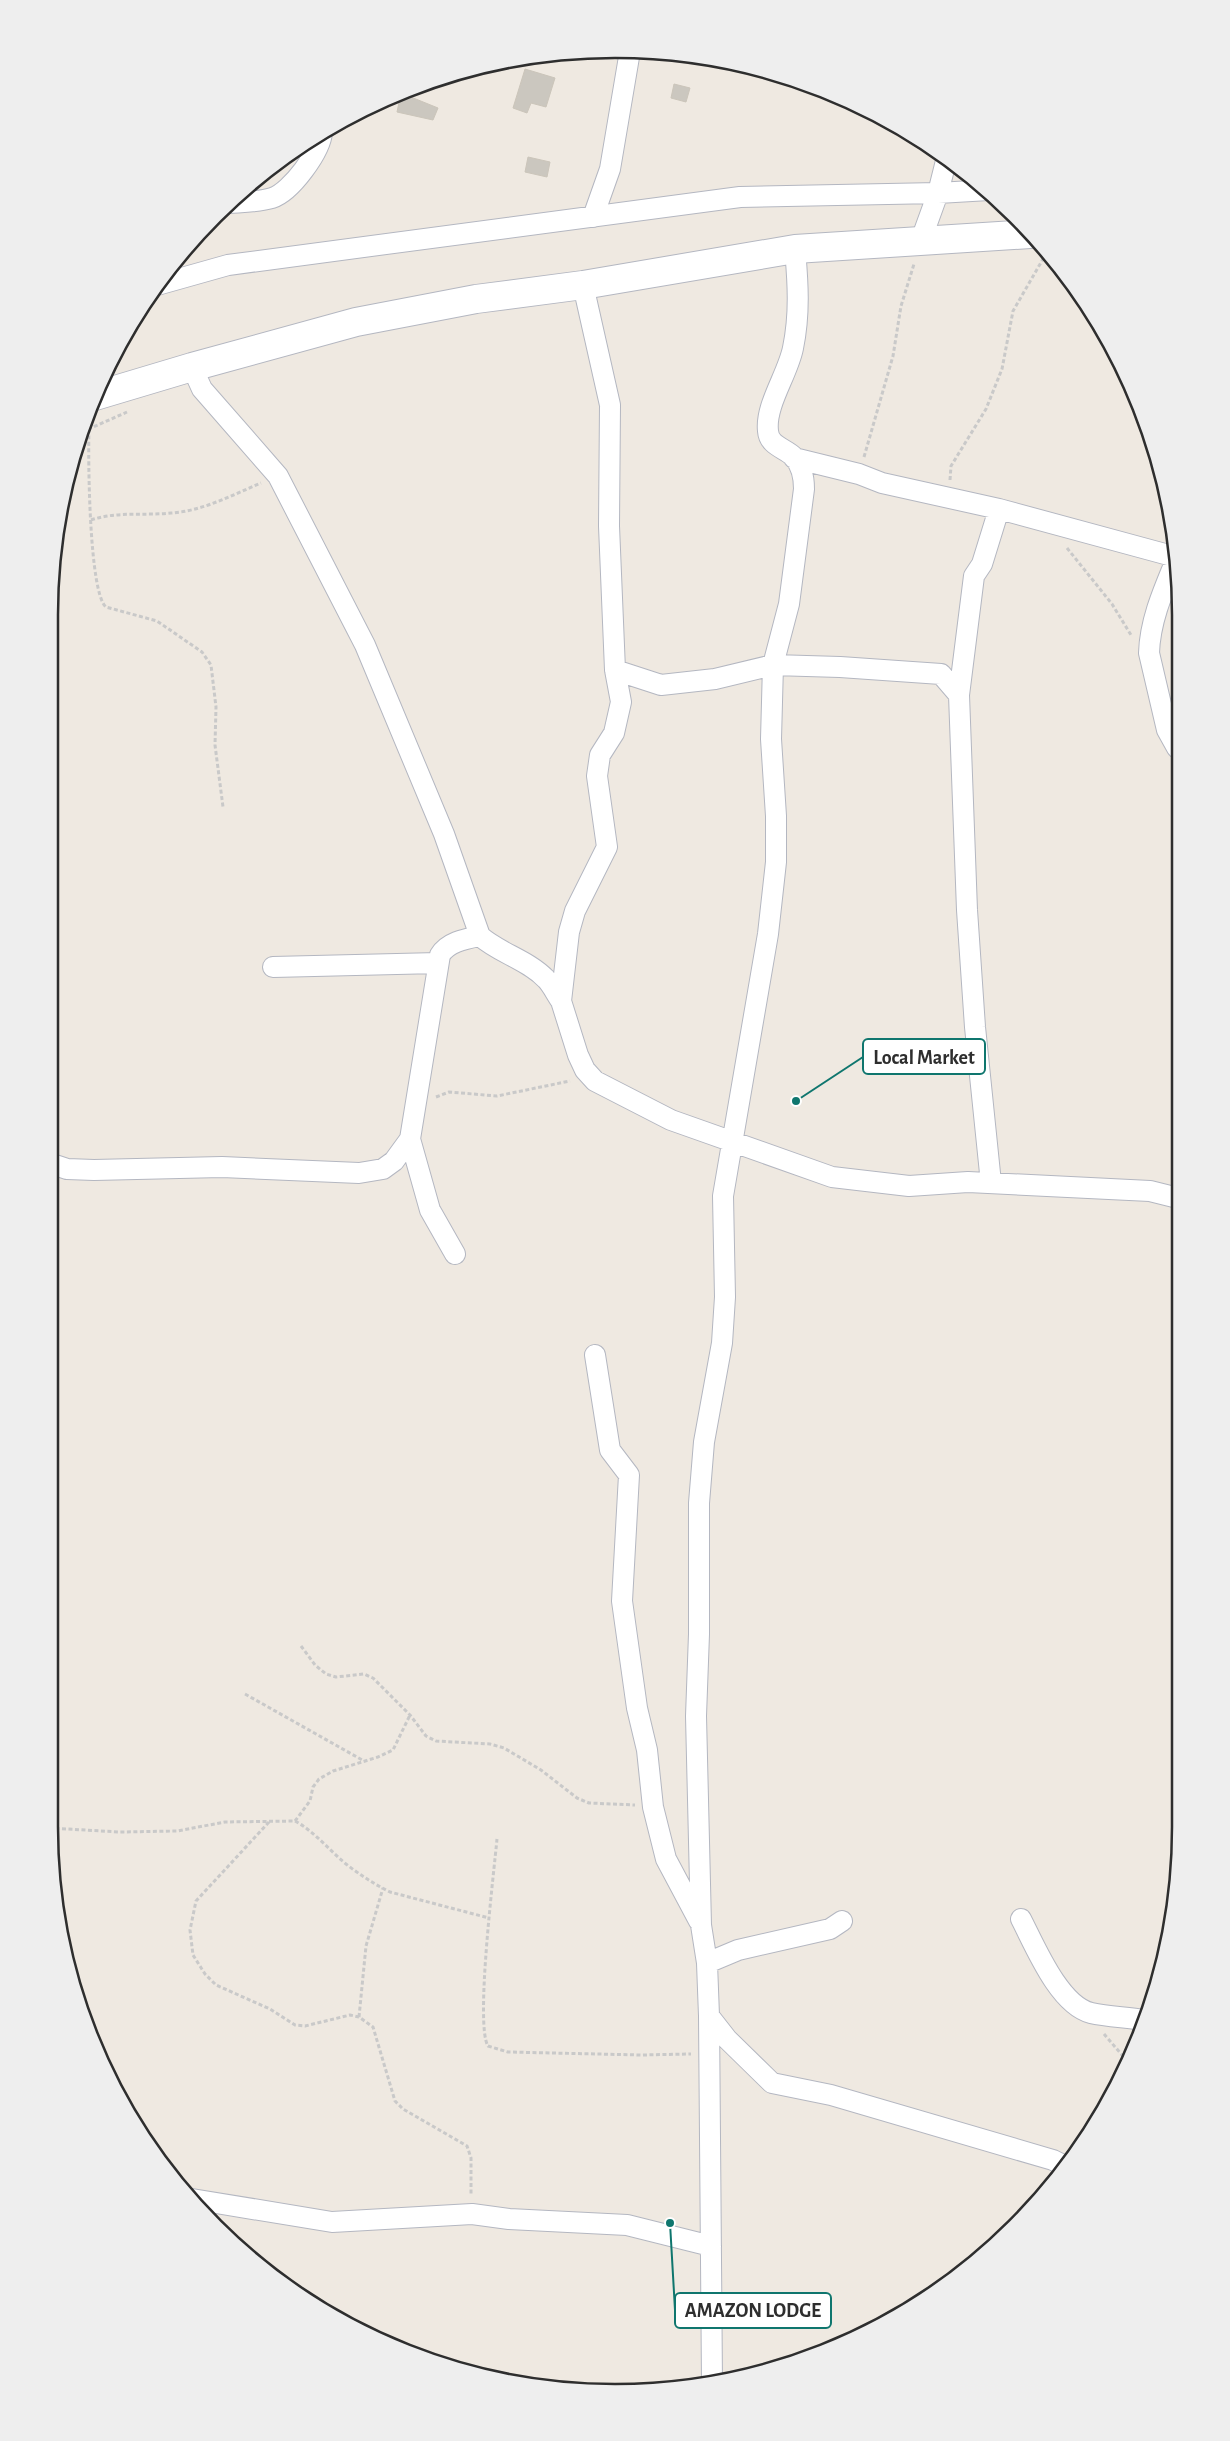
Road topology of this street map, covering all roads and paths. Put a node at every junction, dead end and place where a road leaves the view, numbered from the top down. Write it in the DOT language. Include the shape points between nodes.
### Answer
graph roads {
  1 [pos="629,58"];
  2 [pos="322,141"];
  3 [pos="945,166"];
  4 [pos="976,191"];
  5 [pos="938,193"];
  6 [pos="241,202"];
  7 [pos="592,217"];
  8 [pos="1022,234"];
  9 [pos="921,240"];
  10 [pos="795,249"];
  11 [pos="1044,259"];
  12 [pos="169,281"];
  13 [pos="583,285"];
  14 [pos="192,367"];
  15 [pos="104,393"];
  16 [pos="129,411"];
  17 [pos="89,429"];
  18 [pos="89,431"];
  19 [pos="794,458"];
  20 [pos="860,474"];
  21 [pos="278,476"];
  22 [pos="949,498"];
  23 [pos="999,508"];
  24 [pos="91,520"];
  25 [pos="1046,522"];
  26 [pos="1169,556"];
  27 [pos="1170,572"];
  28 [pos="1132,637"];
  29 [pos="773,665"];
  30 [pos="615,670"];
  31 [pos="959,695"];
  32 [pos="1172,739"];
  33 [pos="223,807"];
  34 [pos="480,936"];
  35 [pos="438,962"];
  36 [pos="274,968"];
  37 [pos="561,1001"];
  38 [pos="592,1078"];
  39 [pos="413,1119"];
  40 [pos="410,1139"];
  41 [pos="731,1140"];
  42 [pos="58,1166"];
  43 [pos="991,1183"];
  44 [pos="1172,1196"];
  45 [pos="455,1254"];
  46 [pos="595,1355"];
  47 [pos="301,1646"];
  48 [pos="245,1694"];
  49 [pos="410,1715"];
  50 [pos="364,1761"];
  51 [pos="653,1807"];
  52 [pos="295,1821"];
  53 [pos="268,1822"];
  54 [pos="58,1829"];
  55 [pos="497,1839"];
  56 [pos="383,1888"];
  57 [pos="490,1918"];
  58 [pos="1021,1919"];
  59 [pos="842,1921"];
  60 [pos="701,1925"];
  61 [pos="707,1963"];
  62 [pos="1091,2013"];
  63 [pos="709,2016"];
  64 [pos="359,2017"];
  65 [pos="1138,2019"];
  66 [pos="709,2054"];
  67 [pos="1123,2056"];
  68 [pos="1059,2163"];
  69 [pos="202,2201"];
  70 [pos="472,2214"];
  71 [pos="711,2246"];
  72 [pos="712,2375"];
  1 -- 7 [label="street" via="610,169"];
  2 -- 6 [label="street" via="314,156 281,194"];
  3 -- 5 [label="street"];
  4 -- 5 [label="street"];
  5 -- 7 [label="street" via="740,197"];
  5 -- 9 [label="street"];
  7 -- 12 [label="street" via="228,264"];
  8 -- 9 [label="main road"];
  9 -- 10 [label="main road"];
  9 -- 20 [label="path" via="901,306 893,356"];
  10 -- 13 [label="main road"];
  10 -- 19 [label="street" via="799,294 792,349 768,418 771,442"];
  11 -- 22 [label="path" via="1013,311 1002,369 986,409 952,466"];
  13 -- 14 [label="main road" via="476,299 356,322"];
  13 -- 30 [label="street" via="610,404 609,526"];
  14 -- 15 [label="main road"];
  14 -- 21 [label="street" via="202,389"];
  16 -- 17 [label="path"];
  18 -- 24 [label="path"];
  19 -- 20 [label="street"];
  19 -- 29 [label="street" via="804,476 804,489 788,604"];
  20 -- 22 [label="street" via="882,483"];
  21 -- 24 [label="path" via="200,508 172,513 120,514"];
  21 -- 34 [label="street" via="387,692 444,834"];
  22 -- 23 [label="street"];
  23 -- 25 [label="street"];
  23 -- 31 [label="street" via="982,564 974,576"];
  24 -- 33 [label="path" via="101,603 157,621 202,652 211,665"];
  25 -- 26 [label="street"];
  25 -- 28 [label="path" via="1112,604"];
  27 -- 32 [label="street" via="1160,598 1149,652 1167,730"];
  29 -- 30 [label="street" via="715,679 661,685"];
  29 -- 31 [label="street" via="941,674"];
  29 -- 41 [label="street" via="771,739 776,862 768,934"];
  30 -- 37 [label="street" via="621,702 614,733 600,755 597,776 607,847 575,911 569,932"];
  31 -- 43 [label="street" via="967,910"];
  34 -- 35 [label="street" via="460,940 443,950"];
  34 -- 37 [label="street" via="536,970"];
  35 -- 36 [label="street"];
  35 -- 39 [label="street"];
  37 -- 38 [label="street" via="578,1055"];
  38 -- 39 [label="path" via="497,1096 449,1092 434,1098"];
  38 -- 41 [label="street" via="671,1120"];
  39 -- 40 [label="street"];
  40 -- 42 [label="street" via="383,1169 359,1173 222,1167 94,1170"];
  40 -- 45 [label="street" via="430,1210"];
  41 -- 43 [label="street" via="832,1177 909,1186"];
  41 -- 60 [label="street" via="723,1196 725,1297 722,1344 704,1442 699,1503 696,1716"];
  43 -- 44 [label="street" via="1150,1191"];
  46 -- 51 [label="street" via="610,1450 629,1476 622,1601 637,1708 647,1750"];
  47 -- 49 [label="path" via="314,1665 326,1674 336,1677 364,1674 374,1678"];
  48 -- 50 [label="path"];
  49 -- 50 [label="path" via="393,1750"];
  49 -- 51 [label="path" via="426,1736 436,1741 490,1744 504,1748 589,1803"];
  50 -- 52 [label="path" via="320,1779 313,1787 310,1801"];
  51 -- 60 [label="street" via="666,1859"];
  52 -- 53 [label="path"];
  52 -- 56 [label="path" via="347,1865"];
  53 -- 54 [label="path" via="225,1822 167,1831"];
  53 -- 64 [label="path" via="196,1901 190,1930 193,1955 216,1985 270,2009 295,2025 305,2026 350,2015"];
  55 -- 57 [label="path"];
  56 -- 57 [label="path"];
  56 -- 64 [label="path" via="366,1946"];
  57 -- 66 [label="path" via="484,2012 486,2042 493,2049 508,2052"];
  58 -- 62 [label="street" via="1051,1976 1074,2005"];
  59 -- 61 [label="street" via="830,1929 738,1950"];
  60 -- 61 [label="street"];
  61 -- 63 [label="street"];
  62 -- 65 [label="street"];
  62 -- 67 [label="path"];
  63 -- 66 [label="street"];
  63 -- 68 [label="street" via="727,2039 772,2083 831,2096"];
  64 -- 70 [label="path" via="374,2027 395,2101 403,2109 467,2146 471,2158"];
  66 -- 71 [label="street"];
  69 -- 70 [label="street" via="332,2222"];
  70 -- 71 [label="street" via="627,2225"];
  71 -- 72 [label="street"];
}
